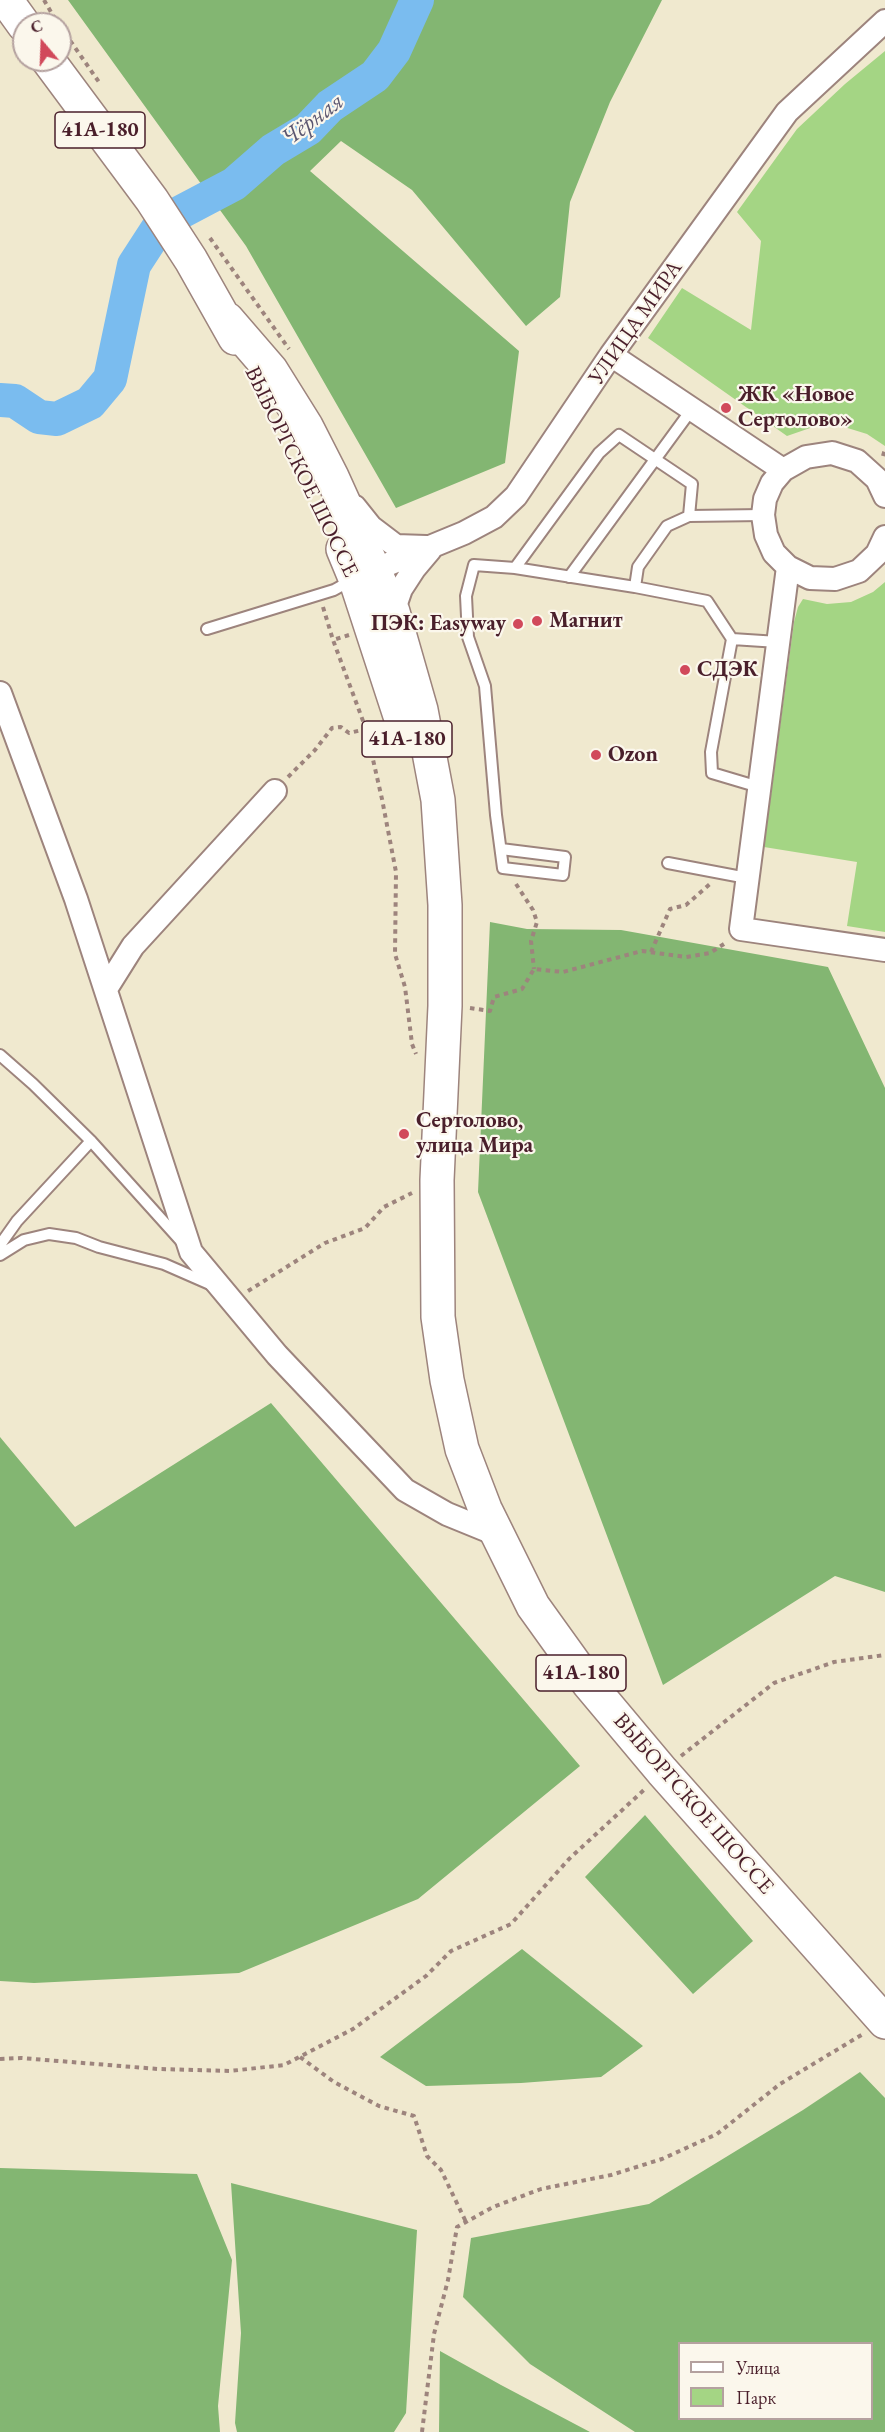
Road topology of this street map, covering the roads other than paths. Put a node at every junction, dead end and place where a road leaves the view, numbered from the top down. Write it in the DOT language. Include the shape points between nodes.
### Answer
graph roads {
  1 [pos="885,21"];
  2 [pos="57,72"];
  3 [pos="226,319"];
  4 [pos="611,355"];
  5 [pos="692,409"];
  6 [pos="655,459"];
  7 [pos="783,470"];
  8 [pos="332,477"];
  9 [pos="885,496"];
  10 [pos="763,515"];
  11 [pos="689,516"];
  12 [pos="433,547"];
  13 [pos="882,549"];
  14 [pos="788,567"];
  15 [pos="515,568"];
  16 [pos="365,574"];
  17 [pos="569,577"];
  18 [pos="635,587"];
  19 [pos="393,612"];
  20 [pos="207,629"];
  21 [pos="732,639"];
  22 [pos="778,642"];
  23 [pos="0,693"];
  24 [pos="759,787"];
  25 [pos="275,790"];
  26 [pos="501,849"];
  27 [pos="668,863"];
  28 [pos="736,876"];
  29 [pos="445,905"];
  30 [pos="885,950"];
  31 [pos="106,989"];
  32 [pos="0,1055"];
  33 [pos="92,1141"];
  34 [pos="0,1245"];
  35 [pos="191,1252"];
  36 [pos="0,1255"];
  37 [pos="221,1288"];
  38 [pos="496,1534"];
  39 [pos="885,2022"];
  1 -- 4 [label="street, УЛИЦА МИРА" via="787,112"];
  2 -- 3 [label="main road, ВЫБОРГСКОЕ ШОССЕ / 41А-180" via="152,200"];
  3 -- 8 [label="main road, ВЫБОРГСКОЕ ШОССЕ / 41А-180" via="271,370"];
  3 -- 16 [label="main road, ВЫБОРГСКОЕ ШОССЕ / 41А-180" via="317,495"];
  4 -- 5 [label="street"];
  4 -- 12 [label="street, УЛИЦА МИРА" via="516,496 494,517"];
  5 -- 6 [label="lane"];
  5 -- 7 [label="street"];
  6 -- 11 [label="lane" via="692,484"];
  6 -- 15 [label="lane" via="619,435 599,453"];
  6 -- 17 [label="lane"];
  7 -- 9 [label="street" via="806,457 832,453 858,461 877,479"];
  7 -- 10 [label="street" via="772,483"];
  8 -- 12 [label="street" via="371,527 396,546"];
  8 -- 16 [label="main road, ВЫБОРГСКОЕ ШОССЕ / 41А-180"];
  10 -- 11 [label="lane"];
  10 -- 14 [label="street" via="774,553"];
  11 -- 18 [label="lane" via="667,526 638,567"];
  12 -- 16 [label="street, УЛИЦА МИРА"];
  12 -- 19 [label="street" via="401,589"];
  13 -- 14 [label="street" via="859,571 835,579 810,578"];
  14 -- 22 [label="street"];
  15 -- 17 [label="lane"];
  15 -- 26 [label="lane" via="474,565 466,596 468,637 485,686"];
  16 -- 19 [label="main road, ВЫБОРГСКОЕ ШОССЕ / 41А-180"];
  16 -- 20 [label="lane" via="334,590"];
  16 -- 29 [label="main road, ВЫБОРГСКОЕ ШОССЕ / 41А-180"];
  17 -- 18 [label="lane"];
  18 -- 21 [label="lane" via="707,601"];
  19 -- 29 [label="main road, ВЫБОРГСКОЕ ШОССЕ / 41А-180" via="421,710 438,800"];
  21 -- 22 [label="lane"];
  21 -- 24 [label="lane" via="711,752 712,773"];
  22 -- 24 [label="street"];
  23 -- 31 [label="street"];
  24 -- 28 [label="street"];
  25 -- 31 [label="street" via="133,946"];
  26 -- 26 [label="lane" via="503,868 563,875 565,857"];
  27 -- 28 [label="lane"];
  28 -- 30 [label="street" via="741,929"];
  29 -- 38 [label="main road, ВЫБОРГСКОЕ ШОССЕ / 41А-180" via="437,1180 438,1317 462,1449"];
  31 -- 35 [label="street"];
  32 -- 33 [label="lane"];
  33 -- 34 [label="lane"];
  33 -- 35 [label="lane"];
  35 -- 37 [label="street"];
  36 -- 37 [label="lane" via="24,1240 49,1234 76,1238 164,1264"];
  37 -- 38 [label="street" via="277,1355 405,1490 447,1514"];
  38 -- 39 [label="main road, ВЫБОРГСКОЕ ШОССЕ / 41А-180" via="533,1606 589,1684"];
}
